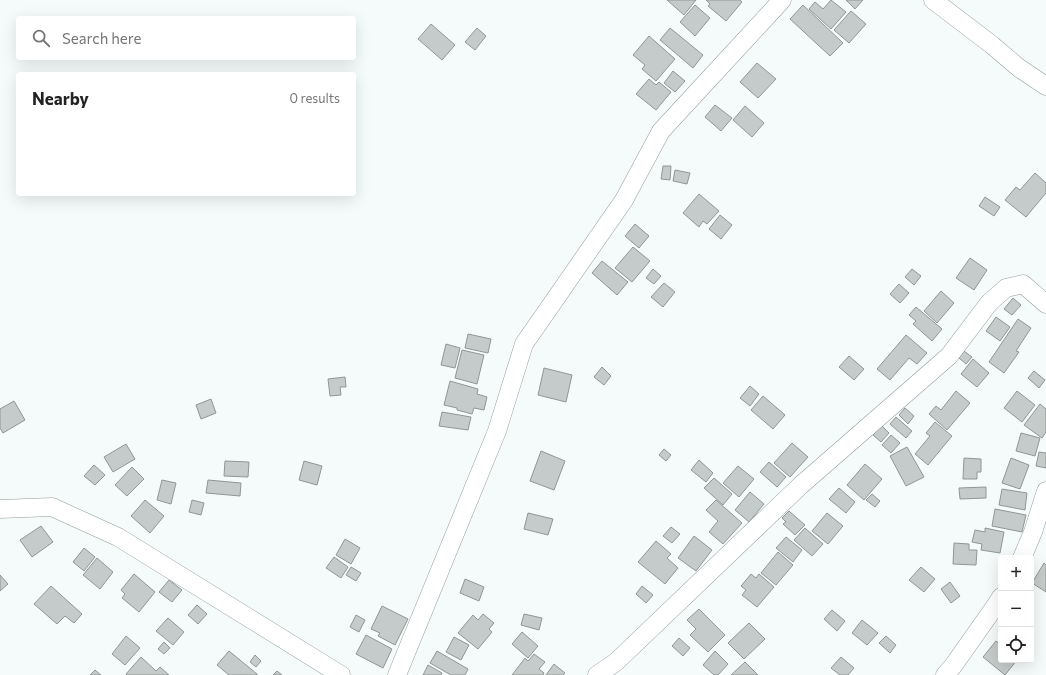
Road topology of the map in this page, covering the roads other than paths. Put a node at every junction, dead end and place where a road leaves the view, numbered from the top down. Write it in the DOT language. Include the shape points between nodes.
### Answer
graph roads {
  1 [pos="782,0"];
  2 [pos="933,0"];
  3 [pos="1046,86"];
  4 [pos="1046,304"];
  5 [pos="1046,491"];
  6 [pos="0,509"];
  7 [pos="1023,555"];
  8 [pos="998,602"];
  9 [pos="341,675"];
  10 [pos="397,675"];
  11 [pos="597,675"];
  12 [pos="945,675"];
  1 -- 10 [label="street" via="661,131 624,200 524,344 497,432"];
  2 -- 3 [label="street" via="1019,68"];
  4 -- 11 [label="street" via="1022,284 1006,288 989,302 949,356 801,485 616,662"];
  5 -- 7 [label="street"];
  6 -- 9 [label="street" via="52,507 118,538"];
  8 -- 12 [label="street"];
}
